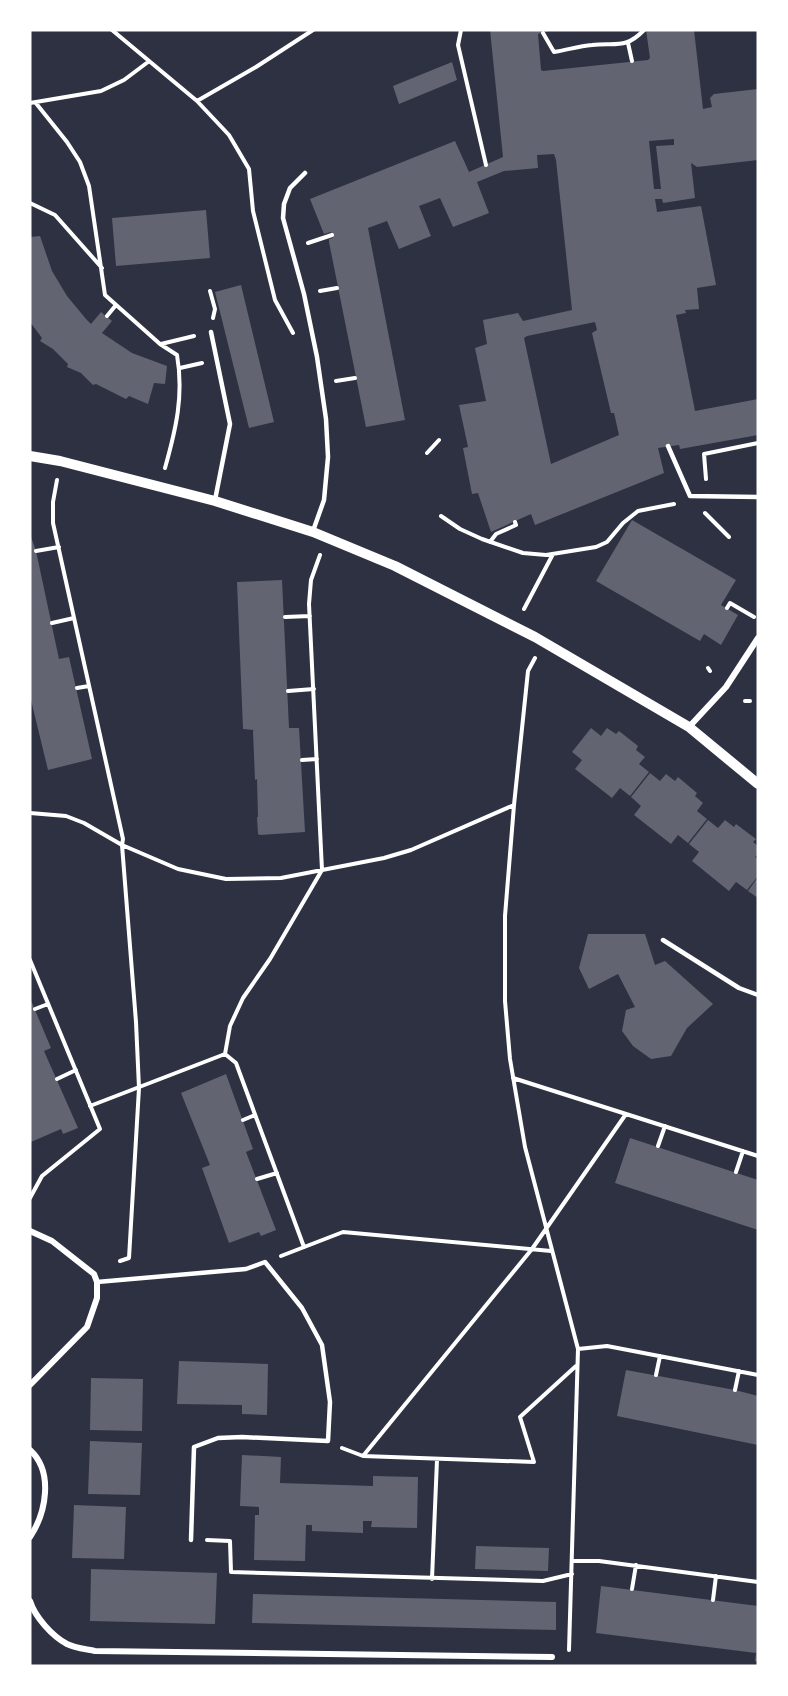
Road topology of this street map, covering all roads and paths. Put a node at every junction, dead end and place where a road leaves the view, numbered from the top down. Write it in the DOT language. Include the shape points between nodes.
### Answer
graph roads {
  1 [pos="112,30"];
  2 [pos="313,30"];
  3 [pos="461,30"];
  4 [pos="644,30"];
  5 [pos="543,33"];
  6 [pos="628,43"];
  7 [pos="148,62"];
  8 [pos="632,62"];
  9 [pos="197,101"];
  10 [pos="32,103"];
  11 [pos="486,165"];
  12 [pos="305,173"];
  13 [pos="30,203"];
  14 [pos="332,235"];
  15 [pos="293,248"];
  16 [pos="102,268"];
  17 [pos="210,291"];
  18 [pos="117,305"];
  19 [pos="214,309"];
  20 [pos="107,316"];
  21 [pos="211,332"];
  22 [pos="192,337"];
  23 [pos="160,344"];
  24 [pos="317,357"];
  25 [pos="197,364"];
  26 [pos="180,368"];
  27 [pos="757,435"];
  28 [pos="439,440"];
  29 [pos="758,442"];
  30 [pos="668,446"];
  31 [pos="427,453"];
  32 [pos="30,456"];
  33 [pos="161,486"];
  34 [pos="55,491"];
  35 [pos="707,495"];
  36 [pos="690,496"];
  37 [pos="758,497"];
  38 [pos="215,501"];
  39 [pos="441,516"];
  40 [pos="515,522"];
  41 [pos="313,532"];
  42 [pos="729,537"];
  43 [pos="490,542"];
  44 [pos="58,546"];
  45 [pos="36,551"];
  46 [pos="553,554"];
  47 [pos="316,567"];
  48 [pos="524,609"];
  49 [pos="727,609"];
  50 [pos="310,616"];
  51 [pos="285,617"];
  52 [pos="754,617"];
  53 [pos="75,618"];
  54 [pos="52,623"];
  55 [pos="758,638"];
  56 [pos="533,662"];
  57 [pos="89,686"];
  58 [pos="77,688"];
  59 [pos="314,689"];
  60 [pos="288,691"];
  61 [pos="689,727"];
  62 [pos="317,759"];
  63 [pos="302,760"];
  64 [pos="758,784"];
  65 [pos="514,805"];
  66 [pos="30,813"];
  67 [pos="122,845"];
  68 [pos="322,870"];
  69 [pos="663,940"];
  70 [pos="30,960"];
  71 [pos="758,995"];
  72 [pos="48,1004"];
  73 [pos="35,1009"];
  74 [pos="225,1053"];
  75 [pos="76,1070"];
  76 [pos="513,1078"];
  77 [pos="57,1079"];
  78 [pos="139,1088"];
  79 [pos="90,1106"];
  80 [pos="626,1114"];
  81 [pos="255,1115"];
  82 [pos="243,1120"];
  83 [pos="665,1126"];
  84 [pos="658,1146"];
  85 [pos="743,1151"];
  86 [pos="758,1156"];
  87 [pos="736,1172"];
  88 [pos="277,1173"];
  89 [pos="257,1179"];
  90 [pos="30,1198"];
  91 [pos="546,1230"];
  92 [pos="30,1231"];
  93 [pos="304,1247"];
  94 [pos="532,1249"];
  95 [pos="551,1251"];
  96 [pos="129,1257"];
  97 [pos="266,1262"];
  98 [pos="97,1282"];
  99 [pos="578,1349"];
  100 [pos="660,1356"];
  101 [pos="576,1366"];
  102 [pos="739,1371"];
  103 [pos="656,1375"];
  104 [pos="758,1375"];
  105 [pos="30,1385"];
  106 [pos="735,1390"];
  107 [pos="328,1442"];
  108 [pos="30,1450"];
  109 [pos="363,1456"];
  110 [pos="437,1460"];
  111 [pos="30,1536"];
  112 [pos="191,1540"];
  113 [pos="573,1561"];
  114 [pos="636,1565"];
  115 [pos="572,1574"];
  116 [pos="716,1576"];
  117 [pos="432,1579"];
  118 [pos="758,1582"];
  119 [pos="632,1589"];
  120 [pos="713,1600"];
  121 [pos="30,1601"];
  122 [pos="552,1657"];
  123 [pos="569,1659"];
  1 -- 7 [label="path"];
  2 -- 9 [label="path"];
  3 -- 11 [label="path" via="458,45"];
  4 -- 6 [label="path"];
  5 -- 6 [label="path" via="554,52 594,44"];
  6 -- 8 [label="path"];
  7 -- 9 [label="path"];
  7 -- 10 [label="path" via="101,91"];
  9 -- 24 [label="path" via="229,135 249,169 253,211 275,300 292,331"];
  10 -- 16 [label="path" via="68,142 80,162 89,186"];
  12 -- 15 [label="lane" via="290,188 284,204 283,218"];
  13 -- 16 [label="path" via="55,215"];
  14 -- 15 [label="path"];
  15 -- 24 [label="lane"];
  16 -- 18 [label="path" via="105,295"];
  17 -- 19 [label="path"];
  18 -- 20 [label="path"];
  18 -- 23 [label="path"];
  21 -- 38 [label="lane" via="230,424"];
  22 -- 23 [label="path"];
  23 -- 26 [label="path" via="177,355"];
  24 -- 41 [label="lane" via="328,457 324,500"];
  25 -- 26 [label="path"];
  26 -- 33 [label="path" via="182,390"];
  27 -- 29 [label="path"];
  28 -- 31 [label="path"];
  29 -- 35 [label="path" via="704,454"];
  30 -- 36 [label="lane"];
  32 -- 33 [label="street"];
  33 -- 38 [label="street"];
  34 -- 44 [label="path" via="53,523"];
  35 -- 36 [label="lane"];
  35 -- 37 [label="lane"];
  36 -- 42 [label="path"];
  36 -- 46 [label="path" via="671,505 638,511 607,542 596,547"];
  38 -- 41 [label="street"];
  39 -- 43 [label="path" via="460,530"];
  40 -- 43 [label="path"];
  41 -- 61 [label="street" via="395,566 515,626"];
  43 -- 46 [label="path" via="524,553"];
  44 -- 45 [label="path"];
  44 -- 53 [label="path"];
  46 -- 48 [label="path"];
  47 -- 50 [label="path" via="309,594"];
  49 -- 52 [label="path" via="730,603"];
  50 -- 51 [label="path"];
  50 -- 59 [label="path"];
  53 -- 54 [label="path"];
  53 -- 57 [label="path"];
  55 -- 61 [label="street" via="726,687"];
  56 -- 65 [label="path" via="528,671"];
  57 -- 58 [label="path"];
  57 -- 67 [label="path"];
  59 -- 60 [label="path"];
  59 -- 62 [label="path"];
  61 -- 64 [label="street"];
  62 -- 63 [label="path"];
  62 -- 68 [label="path"];
  65 -- 68 [label="path" via="411,850"];
  65 -- 76 [label="path" via="505,916 505,1001"];
  66 -- 67 [label="path" via="66,816"];
  67 -- 68 [label="path" via="178,869 226,879 281,878"];
  67 -- 78 [label="path"];
  68 -- 74 [label="path" via="243,998 230,1026"];
  69 -- 71 [label="lane" via="739,988"];
  70 -- 72 [label="path"];
  72 -- 73 [label="path"];
  72 -- 75 [label="path"];
  74 -- 78 [label="path"];
  74 -- 81 [label="path" via="236,1063"];
  75 -- 77 [label="path"];
  75 -- 79 [label="path"];
  76 -- 80 [label="path"];
  76 -- 91 [label="path"];
  78 -- 79 [label="path"];
  78 -- 96 [label="path"];
  79 -- 90 [label="path" via="100,1129 42,1176"];
  80 -- 83 [label="path"];
  80 -- 91 [label="path"];
  81 -- 82 [label="path"];
  81 -- 88 [label="path"];
  83 -- 84 [label="path"];
  83 -- 85 [label="path"];
  85 -- 86 [label="path"];
  85 -- 87 [label="path"];
  88 -- 89 [label="path"];
  88 -- 93 [label="path"];
  91 -- 94 [label="path"];
  91 -- 95 [label="path"];
  92 -- 98 [label="street" via="52,1241 94,1274"];
  93 -- 94 [label="path" via="343,1232"];
  93 -- 97 [label="path"];
  94 -- 95 [label="path"];
  94 -- 109 [label="path"];
  95 -- 99 [label="path"];
  97 -- 98 [label="lane" via="246,1269"];
  97 -- 107 [label="lane" via="302,1308 321,1345 330,1402"];
  98 -- 105 [label="street" via="97,1299 87,1327"];
  99 -- 100 [label="path" via="607,1346"];
  99 -- 101 [label="path"];
  100 -- 102 [label="path"];
  100 -- 103 [label="path"];
  101 -- 110 [label="path" via="520,1417 534,1462"];
  101 -- 113 [label="path"];
  102 -- 104 [label="path"];
  102 -- 106 [label="path"];
  107 -- 109 [label="path"];
  107 -- 112 [label="lane" via="234,1437 194,1447"];
  108 -- 111 [label="street" via="41,1467 45,1491 43,1513"];
  109 -- 110 [label="path"];
  110 -- 117 [label="path"];
  112 -- 117 [label="path" via="231,1540 231,1572"];
  113 -- 114 [label="path"];
  113 -- 115 [label="path"];
  114 -- 116 [label="path"];
  114 -- 119 [label="path"];
  115 -- 117 [label="path" via="543,1581"];
  115 -- 123 [label="path"];
  116 -- 118 [label="path"];
  116 -- 120 [label="path"];
  121 -- 122 [label="street" via="49,1631 67,1644 95,1651"];
}
